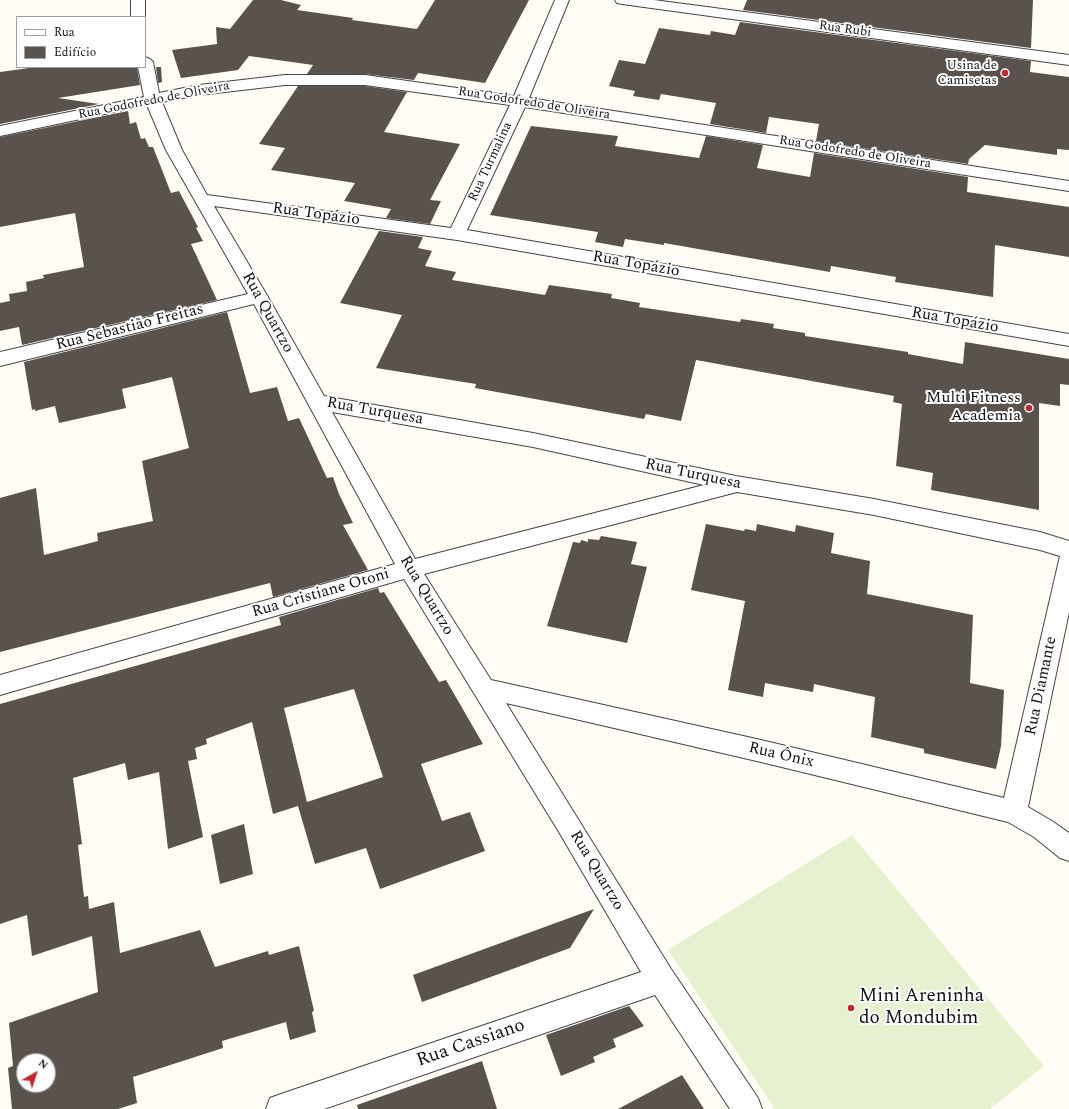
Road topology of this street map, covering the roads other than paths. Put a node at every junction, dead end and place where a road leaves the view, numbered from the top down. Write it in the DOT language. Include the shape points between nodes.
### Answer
graph roads {
  1 [pos="138,0"];
  2 [pos="562,0"];
  3 [pos="622,0"];
  4 [pos="138,16"];
  5 [pos="1069,60"];
  6 [pos="146,67"];
  7 [pos="153,100"];
  8 [pos="519,102"];
  9 [pos="0,131"];
  10 [pos="1069,186"];
  11 [pos="201,199"];
  12 [pos="457,234"];
  13 [pos="259,297"];
  14 [pos="1069,340"];
  15 [pos="0,359"];
  16 [pos="317,402"];
  17 [pos="736,484"];
  18 [pos="1069,550"];
  19 [pos="1069,560"];
  20 [pos="409,569"];
  21 [pos="0,685"];
  22 [pos="483,688"];
  23 [pos="1014,812"];
  24 [pos="1068,840"];
  25 [pos="661,979"];
  26 [pos="281,1109"];
  27 [pos="747,1109"];
  1 -- 4 [label="street"];
  2 -- 8 [label="street, Rua Turmalina"];
  3 -- 5 [label="street, Rua Rubi"];
  6 -- 7 [label="street, Rua Quartzo"];
  7 -- 8 [label="street, Rua Godofredo de Oliveira" via="233,86 285,80 325,80 372,81"];
  7 -- 9 [label="street, Rua Godofredo de Oliveira"];
  7 -- 11 [label="street, Rua Quartzo" via="174,150"];
  8 -- 10 [label="street, Rua Godofredo de Oliveira"];
  8 -- 12 [label="street, Rua Turmalina"];
  11 -- 12 [label="street, Rua Topázio"];
  11 -- 13 [label="street, Rua Quartzo"];
  12 -- 14 [label="street, Rua Topázio"];
  13 -- 15 [label="street, Rua Sebastião Freitas"];
  13 -- 16 [label="street, Rua Quartzo"];
  16 -- 17 [label="street, Rua Turquesa" via="533,440"];
  16 -- 20 [label="street, Rua Quartzo"];
  17 -- 18 [label="street, Rua Turquesa" via="874,507 1040,541"];
  17 -- 20 [label="street, Rua Cristiane Otoni"];
  19 -- 23 [label="street, Rua Diamante"];
  20 -- 21 [label="street, Rua Cristiane Otoni"];
  20 -- 22 [label="street, Rua Quartzo"];
  22 -- 23 [label="street, Rua Ônix"];
  22 -- 25 [label="street, Rua Quartzo"];
  23 -- 24 [label="street, Rua Ônix"];
  25 -- 26 [label="street, Rua Cassiano"];
  25 -- 27 [label="street, Rua Quartzo"];
}
